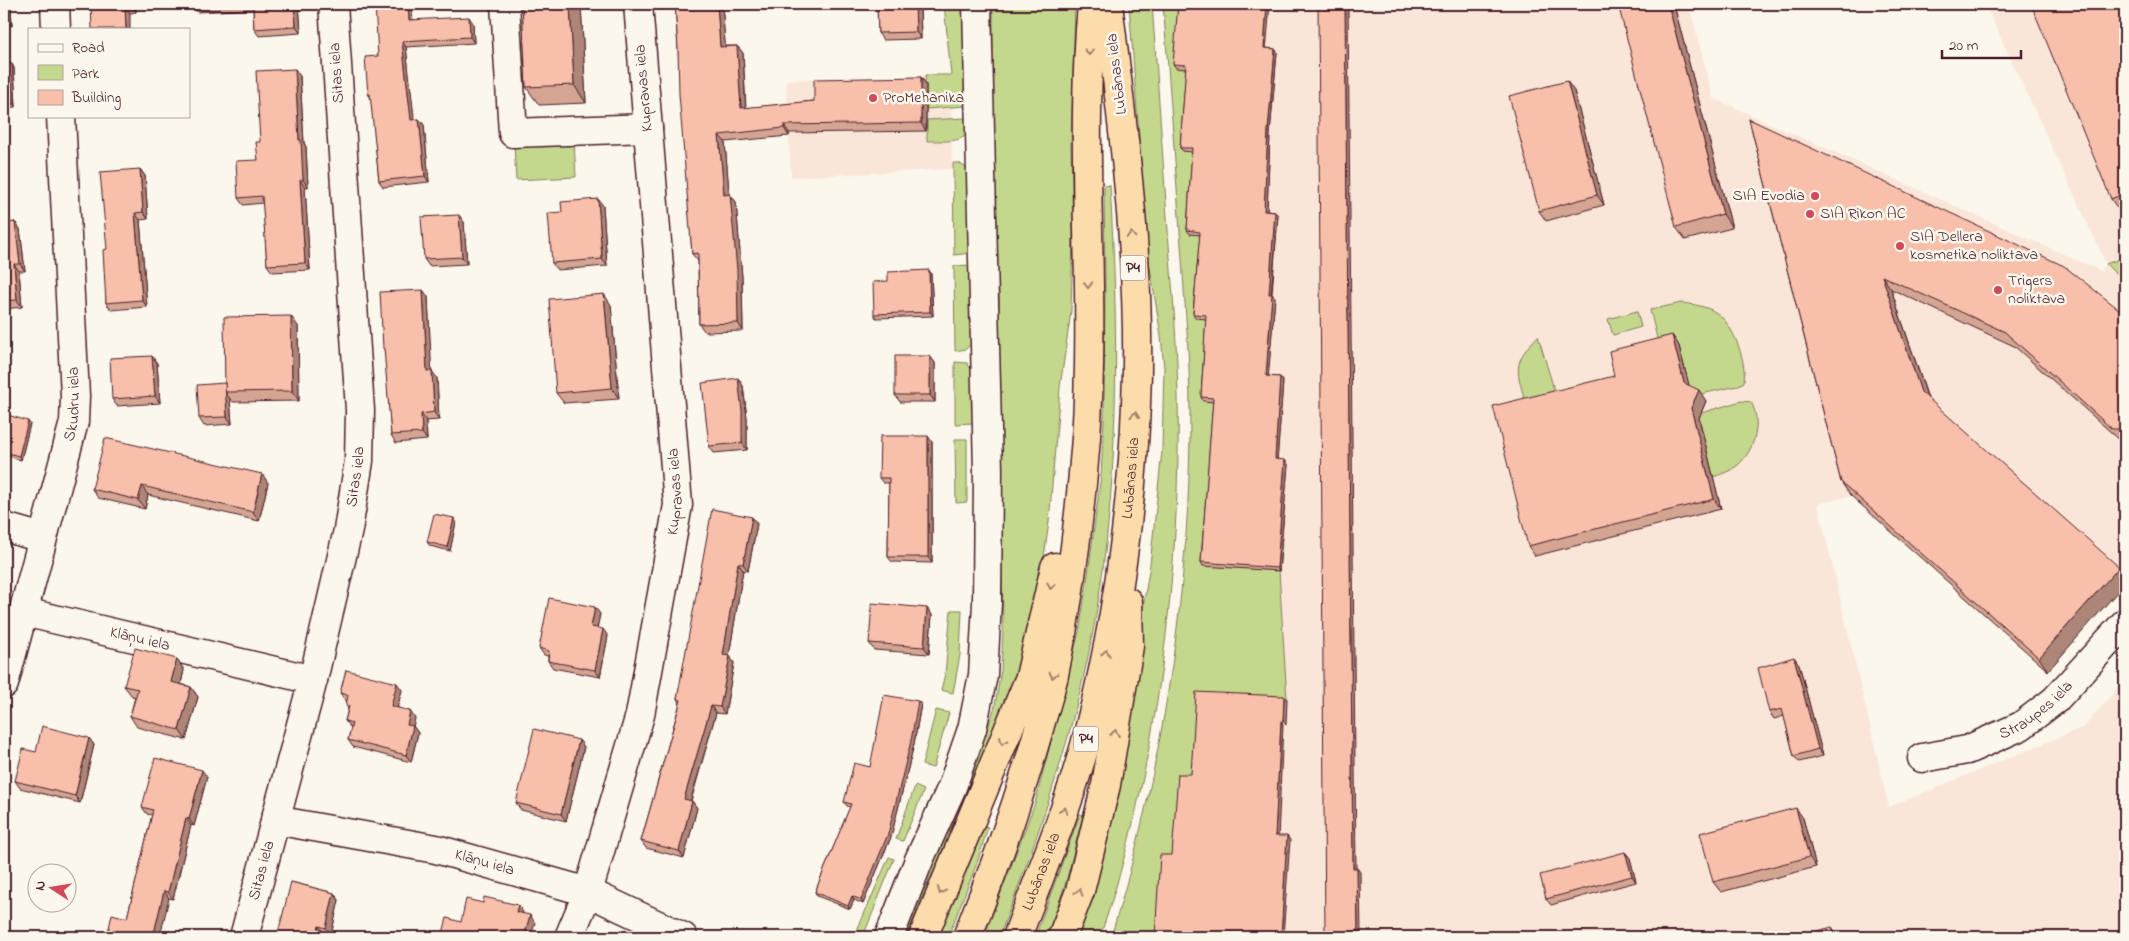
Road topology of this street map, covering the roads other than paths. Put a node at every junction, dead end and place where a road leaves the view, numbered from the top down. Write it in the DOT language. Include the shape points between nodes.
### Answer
graph roads {
  1 [pos="55,4"];
  2 [pos="332,4"];
  3 [pos="505,4"];
  4 [pos="638,4"];
  5 [pos="977,4"];
  6 [pos="1092,4"];
  7 [pos="1108,4"];
  8 [pos="56,28"];
  9 [pos="61,118"];
  10 [pos="648,128"];
  11 [pos="1086,436"];
  12 [pos="4,527"];
  13 [pos="1126,533"];
  14 [pos="42,538"];
  15 [pos="24,612"];
  16 [pos="2125,624"];
  17 [pos="313,680"];
  18 [pos="4,684"];
  19 [pos="1922,758"];
  20 [pos="275,820"];
  21 [pos="588,892"];
  22 [pos="244,937"];
  23 [pos="569,937"];
  24 [pos="683,937"];
  25 [pos="889,937"];
  26 [pos="922,937"];
  27 [pos="967,937"];
  28 [pos="1017,937"];
  29 [pos="1062,937"];
  1 -- 8 [label="street"];
  2 -- 17 [label="street, Sitas iela" via="360,410 359,461 348,530"];
  3 -- 10 [label="street" via="513,133"];
  4 -- 10 [label="street, Kupravas iela"];
  5 -- 25 [label="street" via="988,471 983,675 972,730 952,787"];
  6 -- 11 [label="highway, Lubānas iela, one-way" via="1086,161"];
  13 -- 7 [label="highway, Lubānas iela / P4, one-way" via="1136,403 1136,311 1126,153"];
  9 -- 14 [label="street, Skudru iela" via="74,422"];
  10 -- 21 [label="street, Kupravas iela" via="678,505 640,715"];
  11 -- 26 [label="highway, one-way" via="1030,677"];
  11 -- 27 [label="highway, Lubānas iela, one-way" via="1071,577 1054,676 1028,771"];
  12 -- 14 [label="street"];
  28 -- 13 [label="highway, Lubānas iela / P4, one-way" via="1073,786 1089,729 1111,628"];
  29 -- 13 [label="highway, one-way" via="1080,891 1106,785 1127,655"];
  14 -- 15 [label="street, Skudru iela"];
  15 -- 17 [label="street, Klāņu iela"];
  15 -- 18 [label="street, Skudru iela"];
  16 -- 19 [label="street, Straupes iela" via="2056,700 2021,726 1967,750"];
  17 -- 20 [label="street, Sitas iela"];
  20 -- 21 [label="street, Klāņu iela" via="436,849"];
  20 -- 22 [label="street, Sitas iela"];
  21 -- 23 [label="street, Kupravas iela"];
  21 -- 24 [label="street, Klāņu iela"];
}
